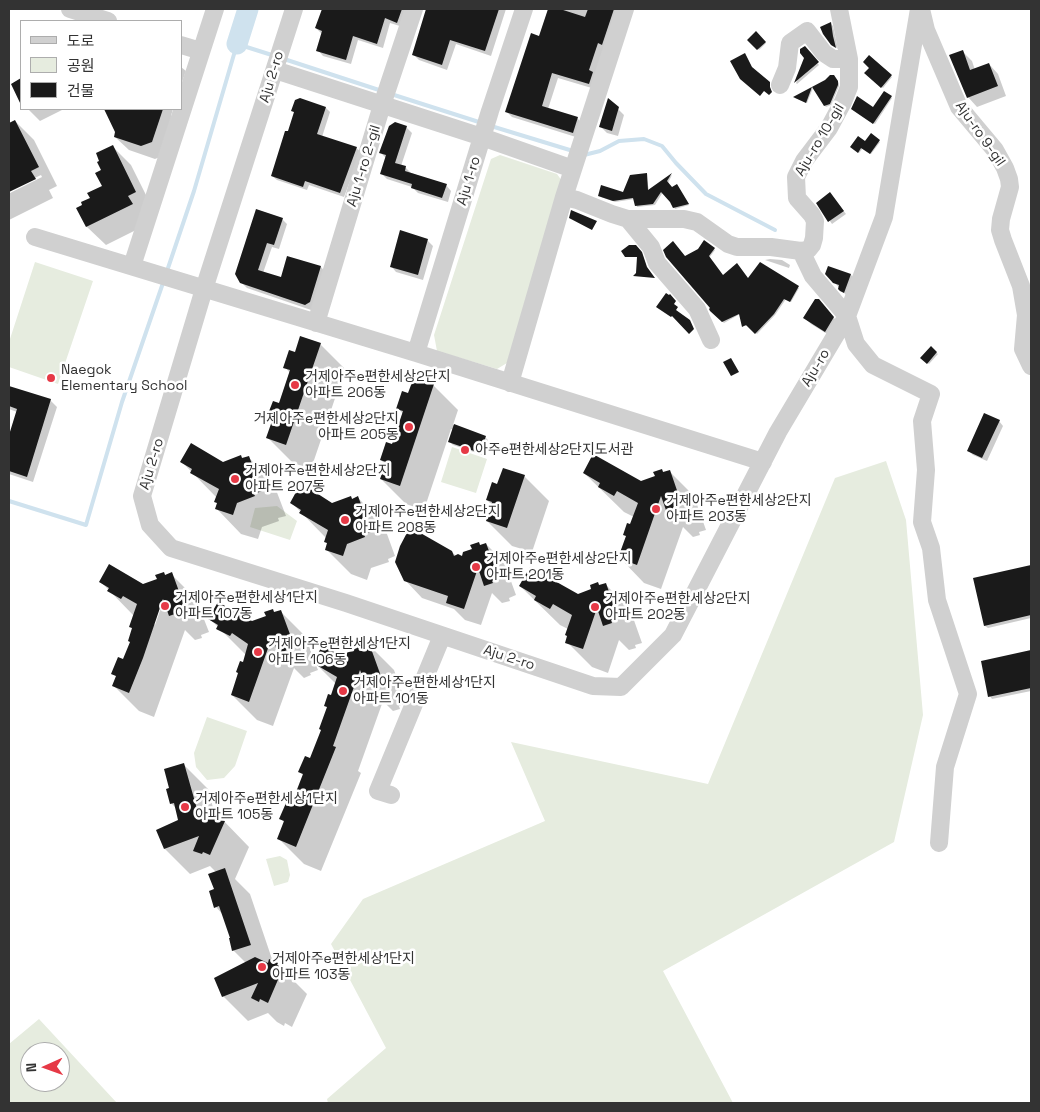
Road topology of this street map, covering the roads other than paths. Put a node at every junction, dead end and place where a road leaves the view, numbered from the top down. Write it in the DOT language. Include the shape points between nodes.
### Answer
graph roads {
  1 [pos="70,9"];
  2 [pos="215,9"];
  3 [pos="294,9"];
  4 [pos="414,9"];
  5 [pos="524,9"];
  6 [pos="624,9"];
  7 [pos="839,9"];
  8 [pos="920,9"];
  9 [pos="105,20"];
  10 [pos="182,45"];
  11 [pos="201,51"];
  12 [pos="849,59"];
  13 [pos="275,70"];
  14 [pos="780,85"];
  15 [pos="382,105"];
  16 [pos="482,137"];
  17 [pos="573,169"];
  18 [pos="564,197"];
  19 [pos="628,219"];
  20 [pos="35,237"];
  21 [pos="801,251"];
  22 [pos="132,266"];
  23 [pos="204,289"];
  24 [pos="847,316"];
  25 [pos="316,323"];
  26 [pos="711,340"];
  27 [pos="1027,350"];
  28 [pos="416,353"];
  29 [pos="1031,366"];
  30 [pos="510,383"];
  31 [pos="763,462"];
  32 [pos="442,636"];
  33 [pos="621,687"];
  34 [pos="391,795"];
  35 [pos="939,843"];
  1 -- 9 [label="street"];
  2 -- 11 [label="street"];
  3 -- 13 [label="street, Aju 2-ro"];
  4 -- 15 [label="street, Aju 1-ro 2-gil"];
  5 -- 16 [label="street, Aju 1-ro"];
  6 -- 17 [label="street"];
  7 -- 12 [label="street, Aju-ro 10-gil"];
  8 -- 24 [label="street, Aju-ro" via="884,217"];
  8 -- 27 [label="street, Aju-ro 9-gil" via="959,106 995,150 1009,179 1000,230 1022,286"];
  10 -- 11 [label="street"];
  11 -- 22 [label="street"];
  12 -- 14 [label="street" via="833,59 807,31 790,43 787,68"];
  12 -- 21 [label="street, Aju-ro 10-gil" via="849,87 843,102 796,177 797,198 815,222 812,245"];
  13 -- 15 [label="street"];
  13 -- 23 [label="street, Aju 2-ro"];
  15 -- 16 [label="street"];
  15 -- 25 [label="street, Aju 1-ro 2-gil"];
  16 -- 17 [label="street"];
  16 -- 28 [label="street, Aju 1-ro"];
  17 -- 18 [label="street"];
  18 -- 19 [label="street"];
  18 -- 30 [label="street"];
  19 -- 21 [label="street" via="684,219 697,222 737,247"];
  19 -- 26 [label="street" via="651,247 657,264 697,310"];
  20 -- 22 [label="street"];
  21 -- 24 [label="street" via="813,276"];
  22 -- 23 [label="street"];
  23 -- 25 [label="street"];
  23 -- 32 [label="street, Aju 2-ro" via="142,496 150,525 171,548"];
  24 -- 31 [label="street, Aju-ro"];
  24 -- 35 [label="street" via="856,344 873,365 931,394 922,421 926,470 922,522 932,548 937,600 968,694 945,767"];
  25 -- 28 [label="street"];
  27 -- 29 [label="street"];
  28 -- 30 [label="street"];
  30 -- 31 [label="street"];
  31 -- 33 [label="street, Aju-ro" via="673,635"];
  32 -- 33 [label="street, Aju 2-ro" via="593,686"];
  32 -- 34 [label="street" via="378,791"];
}
